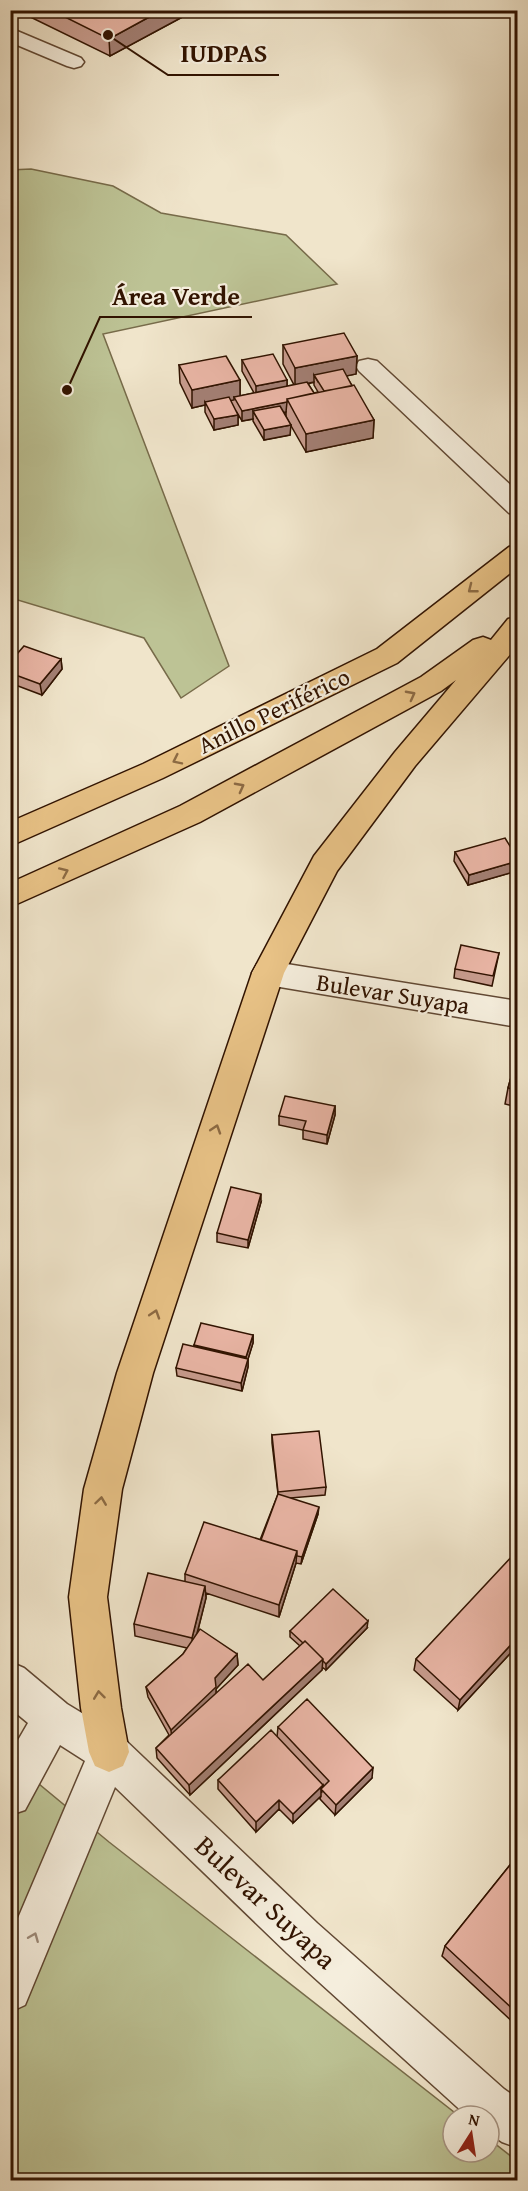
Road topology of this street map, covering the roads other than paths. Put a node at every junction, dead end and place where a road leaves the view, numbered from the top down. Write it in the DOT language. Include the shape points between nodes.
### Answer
graph roads {
  1 [pos="10,34"];
  2 [pos="74,62"];
  3 [pos="368,366"];
  4 [pos="518,507"];
  5 [pos="518,553"];
  6 [pos="518,625"];
  7 [pos="10,835"];
  8 [pos="10,896"];
  9 [pos="268,973"];
  10 [pos="518,1014"];
  11 [pos="10,1682"];
  12 [pos="53,1718"];
  13 [pos="109,1752"];
  14 [pos="10,1795"];
  15 [pos="10,1990"];
  16 [pos="518,2126"];
  1 -- 2 [label="street"];
  3 -- 4 [label="street"];
  5 -- 7 [label="highway, Anillo Periférico, one-way" via="387,656 153,771"];
  8 -- 6 [label="highway, Anillo Periférico, one-way" via="190,814 431,684"];
  6 -- 9 [label="highway" via="405,759 325,864"];
  9 -- 10 [label="street, Bulevar Suyapa"];
  13 -- 9 [label="highway, one-way" via="88,1597 103,1489 135,1373"];
  11 -- 12 [label="street, Bulevar Suyapa"];
  12 -- 13 [label="street, Bulevar Suyapa"];
  12 -- 14 [label="street"];
  15 -- 13 [label="street, one-way"];
  13 -- 16 [label="street, Bulevar Suyapa" via="302,1938 488,2105"];
}
